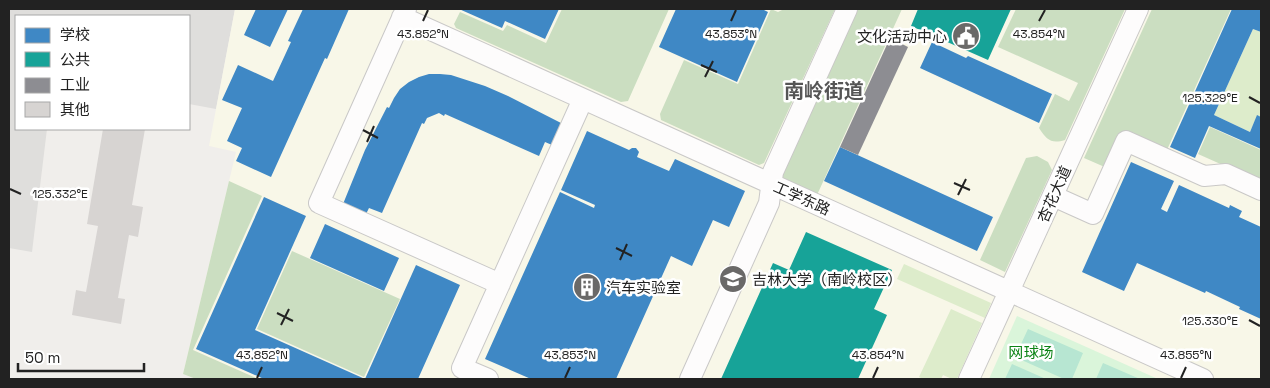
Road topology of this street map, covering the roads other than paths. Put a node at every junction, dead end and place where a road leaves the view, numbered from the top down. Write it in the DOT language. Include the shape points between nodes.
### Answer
graph roads {
  1 [pos="847,9"];
  2 [pos="1138,9"];
  3 [pos="404,13"];
  4 [pos="583,99"];
  5 [pos="771,184"];
  6 [pos="1261,190"];
  7 [pos="1053,196"];
  8 [pos="500,284"];
  9 [pos="1009,292"];
  10 [pos="488,379"];
  11 [pos="690,379"];
  12 [pos="969,379"];
  13 [pos="1203,379"];
  1 -- 5 [label="lane" via="773,172"];
  2 -- 7 [label="lane, 杏花大道"];
  3 -- 4 [label="lane, 工学东路"];
  3 -- 8 [label="lane" via="318,203"];
  4 -- 5 [label="lane, 工学东路"];
  4 -- 8 [label="lane"];
  5 -- 9 [label="lane, 工学东路"];
  5 -- 11 [label="lane" via="769,203"];
  6 -- 7 [label="lane" via="1226,174 1204,176 1126,141 1093,214"];
  7 -- 9 [label="lane, 杏花大道"];
  8 -- 10 [label="lane" via="462,368"];
  9 -- 12 [label="lane, 杏花大道"];
  9 -- 13 [label="lane, 工学东路"];
}
